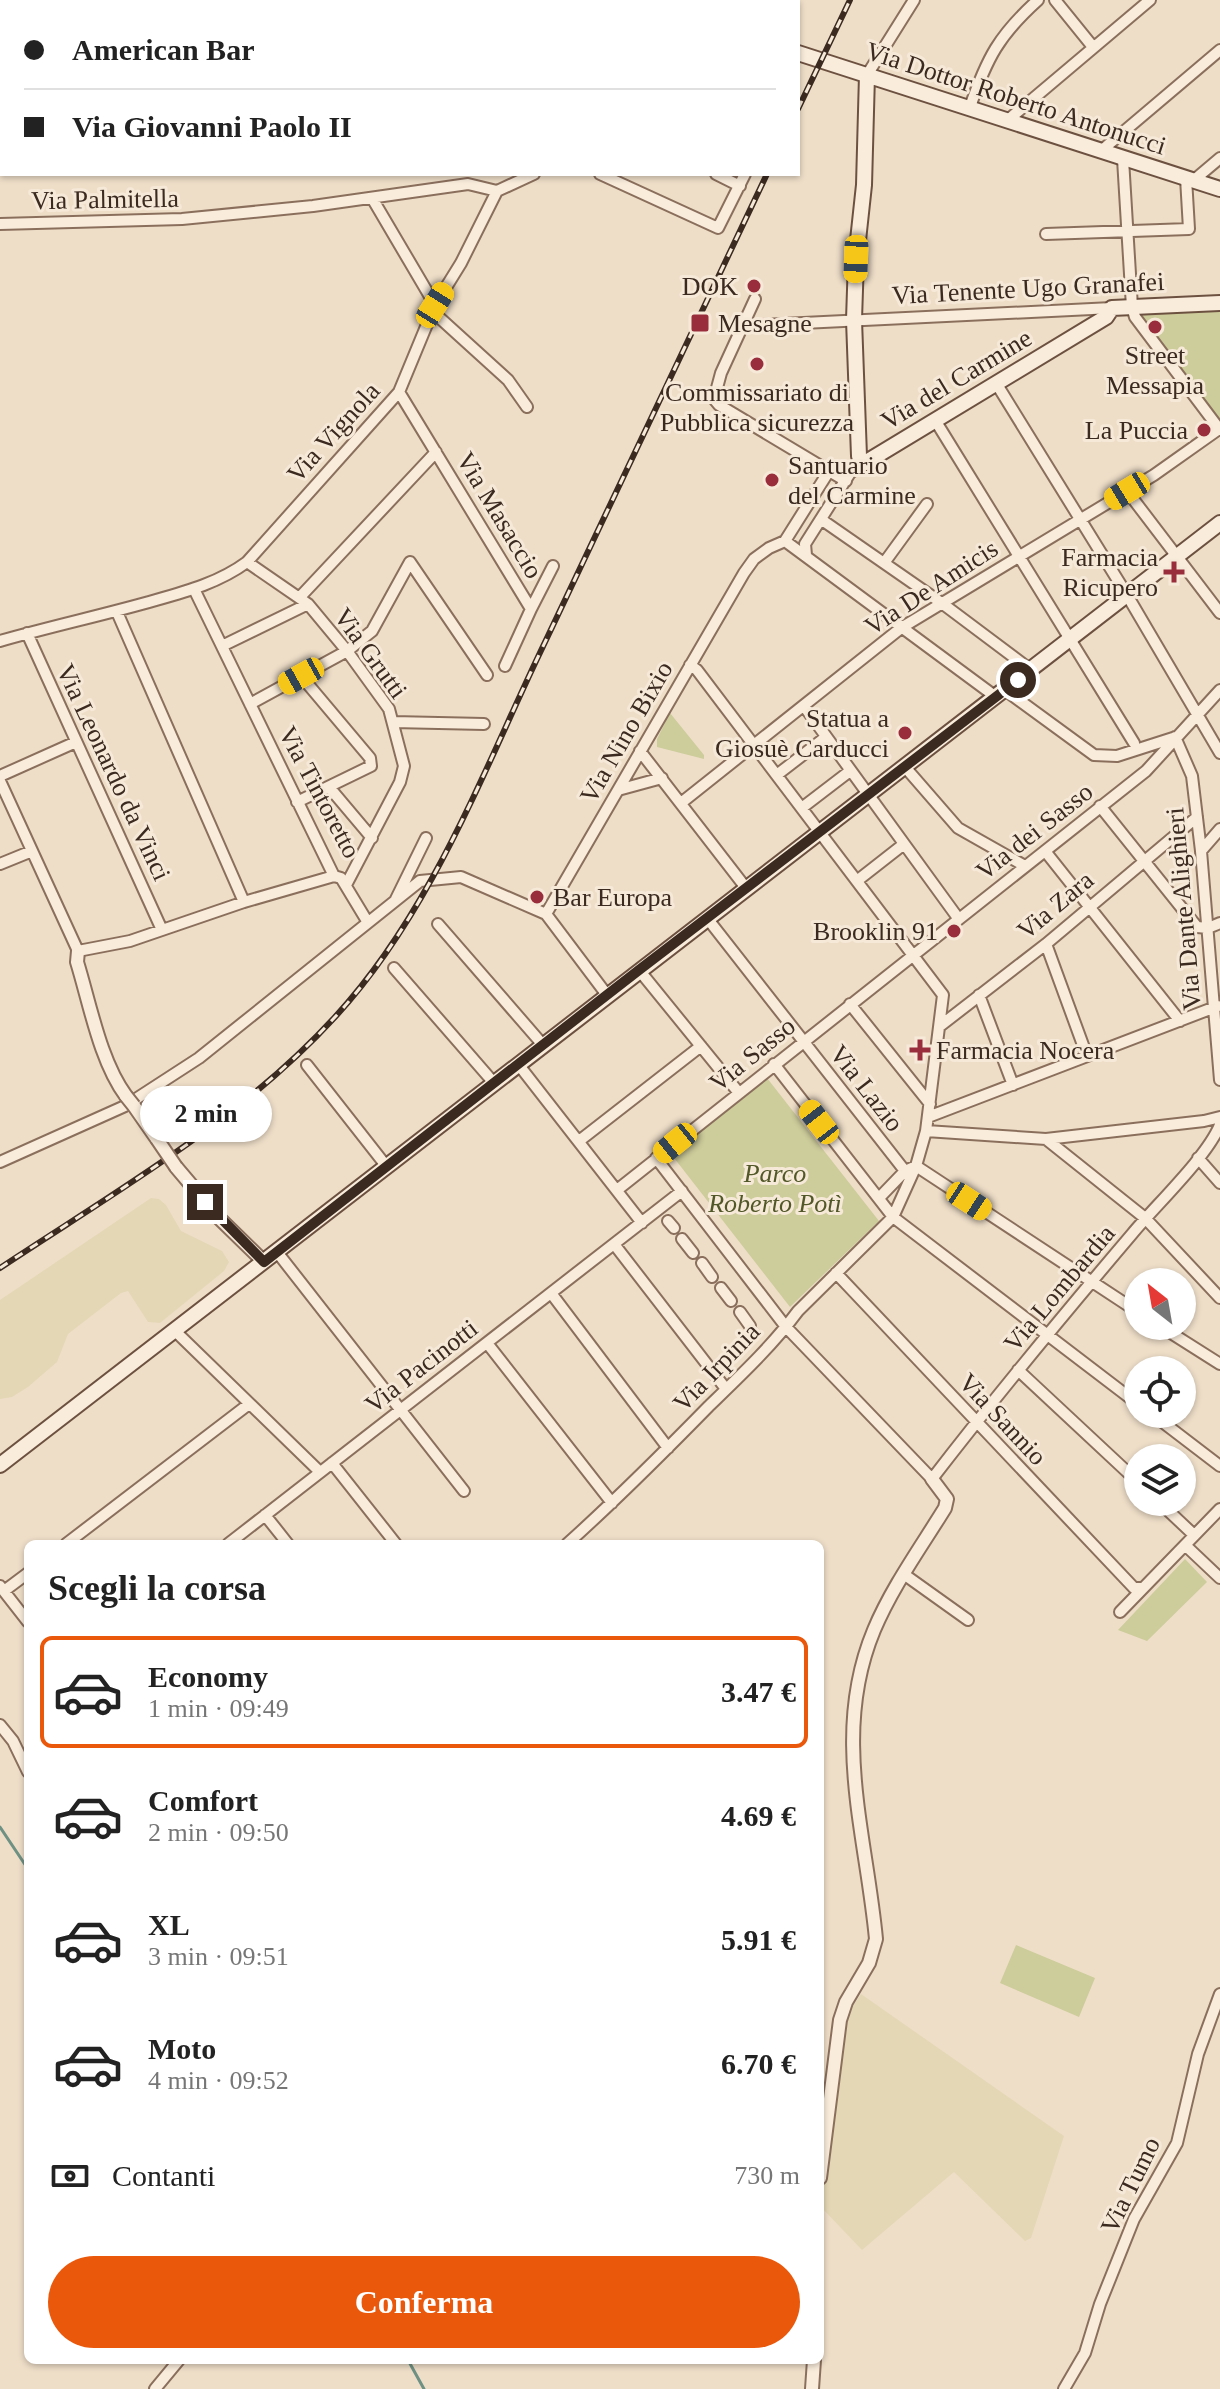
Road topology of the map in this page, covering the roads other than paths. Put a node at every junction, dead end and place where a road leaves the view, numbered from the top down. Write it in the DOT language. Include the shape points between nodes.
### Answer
graph roads {
  1 [pos="914,0"];
  2 [pos="1038,0"];
  3 [pos="1055,0"];
  4 [pos="1150,0"];
  5 [pos="1093,47"];
  6 [pos="1220,50"];
  7 [pos="800,55"];
  8 [pos="867,75"];
  9 [pos="970,107"];
  10 [pos="1009,119"];
  11 [pos="1102,150"];
  12 [pos="1220,158"];
  13 [pos="1123,159"];
  14 [pos="530,176"];
  15 [pos="604,176"];
  16 [pos="720,176"];
  17 [pos="744,176"];
  18 [pos="1190,179"];
  19 [pos="740,186"];
  20 [pos="1220,189"];
  21 [pos="497,191"];
  22 [pos="372,198"];
  23 [pos="0,224"];
  24 [pos="1128,231"];
  25 [pos="1046,234"];
  26 [pos="755,299"];
  27 [pos="1220,303"];
  28 [pos="1132,307"];
  29 [pos="434,308"];
  30 [pos="1112,308"];
  31 [pos="854,320"];
  32 [pos="743,326"];
  33 [pos="996,383"];
  34 [pos="399,392"];
  35 [pos="527,407"];
  36 [pos="935,420"];
  37 [pos="1220,430"];
  38 [pos="436,452"];
  39 [pos="863,464"];
  40 [pos="829,471"];
  41 [pos="846,481"];
  42 [pos="1127,491"];
  43 [pos="927,504"];
  44 [pos="822,520"];
  45 [pos="1079,521"];
  46 [pos="1220,523"];
  47 [pos="785,541"];
  48 [pos="806,555"];
  49 [pos="1019,556"];
  50 [pos="1176,556"];
  51 [pos="247,562"];
  52 [pos="884,563"];
  53 [pos="553,566"];
  54 [pos="194,589"];
  55 [pos="1127,595"];
  56 [pos="304,601"];
  57 [pos="943,604"];
  58 [pos="531,609"];
  59 [pos="117,612"];
  60 [pos="1220,613"];
  61 [pos="901,628"];
  62 [pos="27,633"];
  63 [pos="1070,639"];
  64 [pos="0,641"];
  65 [pos="222,646"];
  66 [pos="347,651"];
  67 [pos="690,665"];
  68 [pos="505,666"];
  69 [pos="1031,670"];
  70 [pos="487,675"];
  71 [pos="301,676"];
  72 [pos="1220,690"];
  73 [pos="1000,694"];
  74 [pos="250,704"];
  75 [pos="804,706"];
  76 [pos="1197,714"];
  77 [pos="393,722"];
  78 [pos="484,724"];
  79 [pos="826,737"];
  80 [pos="1175,737"];
  81 [pos="76,742"];
  82 [pos="1134,743"];
  83 [pos="754,744"];
  84 [pos="640,751"];
  85 [pos="1220,753"];
  86 [pos="905,767"];
  87 [pos="850,771"];
  88 [pos="778,774"];
  89 [pos="0,778"];
  90 [pos="662,778"];
  91 [pos="329,787"];
  92 [pos="618,790"];
  93 [pos="868,795"];
  94 [pos="297,802"];
  95 [pos="681,803"];
  96 [pos="1100,806"];
  97 [pos="803,807"];
  98 [pos="1197,817"];
  99 [pos="1220,829"];
  100 [pos="821,832"];
  101 [pos="372,838"];
  102 [pos="426,838"];
  103 [pos="904,844"];
  104 [pos="32,851"];
  105 [pos="1045,851"];
  106 [pos="1201,851"];
  107 [pos="1144,860"];
  108 [pos="0,864"];
  109 [pos="1025,866"];
  110 [pos="334,876"];
  111 [pos="858,880"];
  112 [pos="346,885"];
  113 [pos="746,888"];
  114 [pos="395,901"];
  115 [pos="244,902"];
  116 [pos="1090,904"];
  117 [pos="546,914"];
  118 [pos="707,918"];
  119 [pos="958,918"];
  120 [pos="367,921"];
  121 [pos="1220,923"];
  122 [pos="438,924"];
  123 [pos="1208,928"];
  124 [pos="162,930"];
  125 [pos="1046,944"];
  126 [pos="78,951"];
  127 [pos="914,953"];
  128 [pos="394,968"];
  129 [pos="639,970"];
  130 [pos="607,995"];
  131 [pos="979,995"];
  132 [pos="850,1004"];
  133 [pos="1217,1006"];
  134 [pos="1180,1021"];
  135 [pos="940,1026"];
  136 [pos="803,1042"];
  137 [pos="543,1045"];
  138 [pos="701,1046"];
  139 [pos="1087,1056"];
  140 [pos="518,1064"];
  141 [pos="774,1064"];
  142 [pos="307,1065"];
  143 [pos="1220,1080"];
  144 [pos="494,1083"];
  145 [pos="1013,1085"];
  146 [pos="739,1093"];
  147 [pos="930,1104"];
  148 [pos="928,1117"];
  149 [pos="1220,1117"];
  150 [pos="1220,1125"];
  151 [pos="926,1131"];
  152 [pos="1046,1139"];
  153 [pos="579,1141"];
  154 [pos="656,1158"];
  155 [pos="1198,1158"];
  156 [pos="0,1162"];
  157 [pos="916,1166"];
  158 [pos="387,1167"];
  159 [pos="905,1171"];
  160 [pos="1220,1183"];
  161 [pos="617,1190"];
  162 [pos="682,1191"];
  163 [pos="879,1198"];
  164 [pos="893,1217"];
  165 [pos="1145,1218"];
  166 [pos="642,1223"];
  167 [pos="682,1239"];
  168 [pos="614,1244"];
  169 [pos="277,1252"];
  170 [pos="693,1253"];
  171 [pos="264,1262"];
  172 [pos="702,1263"];
  173 [pos="836,1273"];
  174 [pos="712,1277"];
  175 [pos="1091,1282"];
  176 [pos="721,1288"];
  177 [pos="551,1293"];
  178 [pos="1220,1298"];
  179 [pos="731,1301"];
  180 [pos="1124,1303"];
  181 [pos="740,1312"];
  182 [pos="750,1326"];
  183 [pos="786,1327"];
  184 [pos="174,1330"];
  185 [pos="1048,1335"];
  186 [pos="758,1336"];
  187 [pos="1182,1340"];
  188 [pos="487,1343"];
  189 [pos="767,1347"];
  190 [pos="1220,1364"];
  191 [pos="1018,1370"];
  192 [pos="726,1389"];
  193 [pos="1124,1393"];
  194 [pos="249,1404"];
  195 [pos="400,1409"];
  196 [pos="976,1422"];
  197 [pos="1170,1428"];
  198 [pos="668,1448"];
  199 [pos="332,1463"];
  200 [pos="0,1465"];
  201 [pos="1220,1466"];
  202 [pos="1124,1469"];
  203 [pos="320,1472"];
  204 [pos="932,1479"];
  205 [pos="464,1491"];
  206 [pos="612,1503"];
  207 [pos="1220,1509"];
  208 [pos="265,1515"];
  209 [pos="1174,1516"];
  210 [pos="1194,1535"];
  211 [pos="71,1540"];
  212 [pos="233,1540"];
  213 [pos="285,1540"];
  214 [pos="393,1540"];
  215 [pos="571,1540"];
  216 [pos="1185,1545"];
  217 [pos="24,1575"];
  218 [pos="905,1575"];
  219 [pos="1220,1578"];
  220 [pos="1143,1588"];
  221 [pos="2,1589"];
  222 [pos="1120,1612"];
  223 [pos="24,1617"];
  224 [pos="968,1620"];
  225 [pos="0,1725"];
  226 [pos="24,1764"];
  227 [pos="1220,1994"];
  228 [pos="824,2146"];
  229 [pos="176,2364"];
  230 [pos="814,2364"];
  231 [pos="155,2389"];
  232 [pos="812,2389"];
  233 [pos="1064,2389"];
  1 -- 8 [label="street"];
  2 -- 9 [label="street" via="996,45"];
  3 -- 5 [label="street"];
  4 -- 5 [label="street"];
  5 -- 10 [label="street"];
  6 -- 11 [label="street"];
  7 -- 8 [label="main road, Via Dottor Roberto Antonucci"];
  8 -- 9 [label="main road, Via Dottor Roberto Antonucci"];
  8 -- 31 [label="main road"];
  9 -- 10 [label="main road, Via Dottor Roberto Antonucci"];
  10 -- 11 [label="main road, Via Dottor Roberto Antonucci"];
  11 -- 13 [label="main road, Via Dottor Roberto Antonucci"];
  12 -- 18 [label="street"];
  13 -- 18 [label="main road, Via Dottor Roberto Antonucci"];
  13 -- 24 [label="street"];
  14 -- 21 [label="street"];
  15 -- 19 [label="street" via="718,228"];
  16 -- 19 [label="street"];
  17 -- 19 [label="street"];
  18 -- 20 [label="main road, Via Dottor Roberto Antonucci"];
  18 -- 24 [label="street" via="1189,229"];
  21 -- 22 [label="street, Via Palmitella" via="468,184"];
  21 -- 29 [label="street, Via Vignola"];
  22 -- 23 [label="street, Via Palmitella" via="182,219"];
  22 -- 29 [label="street"];
  24 -- 25 [label="street"];
  24 -- 28 [label="street"];
  26 -- 32 [label="street"];
  27 -- 28 [label="main road, Via Tenente Ugo Granafei"];
  28 -- 30 [label="main road, Via Tenente Ugo Granafei"];
  28 -- 37 [label="street"];
  29 -- 34 [label="street, Via Vignola"];
  29 -- 35 [label="street" via="508,380"];
  30 -- 31 [label="street, Via Tenente Ugo Granafei"];
  30 -- 33 [label="main road, Via del Carmine" via="1106,317"];
  31 -- 32 [label="street, Via Tenente Ugo Granafei"];
  31 -- 39 [label="main road"];
  32 -- 40 [label="street" via="714,399"];
  33 -- 36 [label="main road, Via del Carmine"];
  33 -- 45 [label="street"];
  34 -- 38 [label="street, Via Masaccio"];
  34 -- 51 [label="street, Via Vignola"];
  36 -- 39 [label="main road, Via del Carmine"];
  36 -- 49 [label="street"];
  37 -- 42 [label="street, Via De Amicis"];
  38 -- 56 [label="street"];
  38 -- 58 [label="street, Via Masaccio"];
  39 -- 41 [label="street"];
  40 -- 41 [label="street"];
  40 -- 47 [label="street"];
  41 -- 44 [label="street"];
  42 -- 45 [label="street, Via De Amicis"];
  42 -- 50 [label="street"];
  43 -- 52 [label="street"];
  44 -- 48 [label="street" via="805,544"];
  44 -- 52 [label="street"];
  45 -- 49 [label="street, Via De Amicis"];
  45 -- 55 [label="street"];
  46 -- 50 [label="main road"];
  47 -- 48 [label="street"];
  47 -- 67 [label="street, Via Nino Bixio" via="754,559"];
  48 -- 61 [label="street"];
  49 -- 57 [label="street, Via De Amicis"];
  49 -- 63 [label="street"];
  50 -- 55 [label="main road"];
  50 -- 60 [label="street"];
  51 -- 54 [label="street, Via Vignola"];
  51 -- 56 [label="street, Via Grutti"];
  52 -- 57 [label="street"];
  53 -- 58 [label="street"];
  54 -- 59 [label="street, Via Vignola"];
  54 -- 65 [label="street, Via Tintoretto"];
  55 -- 63 [label="main road"];
  55 -- 76 [label="street"];
  56 -- 65 [label="street"];
  56 -- 66 [label="street, Via Grutti"];
  57 -- 61 [label="street, Via De Amicis"];
  57 -- 69 [label="street"];
  58 -- 68 [label="street, Via Masaccio"];
  59 -- 62 [label="street, Via Vignola"];
  59 -- 115 [label="street"];
  61 -- 73 [label="street"];
  61 -- 75 [label="street, Via De Amicis"];
  62 -- 64 [label="street, Via Vignola"];
  62 -- 81 [label="street, Via Leonardo da Vinci"];
  63 -- 69 [label="main road"];
  63 -- 82 [label="street"];
  65 -- 74 [label="street, Via Tintoretto"];
  66 -- 70 [label="street" via="372,631 410,562"];
  66 -- 71 [label="street"];
  66 -- 77 [label="street, Via Grutti"];
  67 -- 83 [label="street"];
  67 -- 84 [label="street, Via Nino Bixio"];
  69 -- 73 [label="main road"];
  71 -- 74 [label="street"];
  71 -- 91 [label="street" via="370,758 371,766"];
  72 -- 76 [label="street"];
  73 -- 80 [label="street" via="1094,755 1117,756"];
  73 -- 86 [label="main road"];
  74 -- 94 [label="street, Via Tintoretto"];
  75 -- 79 [label="street"];
  75 -- 83 [label="street, Via De Amicis"];
  76 -- 80 [label="street"];
  76 -- 85 [label="street"];
  77 -- 78 [label="street"];
  77 -- 101 [label="street, Via Grutti" via="404,766"];
  79 -- 87 [label="street"];
  79 -- 88 [label="street"];
  80 -- 96 [label="street, Via dei Sasso" via="1146,771"];
  80 -- 98 [label="street, Via Dante Alighieri" via="1192,776"];
  81 -- 89 [label="street"];
  81 -- 124 [label="street, Via Leonardo da Vinci"];
  83 -- 88 [label="street"];
  83 -- 95 [label="street, Via De Amicis"];
  84 -- 90 [label="street"];
  84 -- 92 [label="street, Via Nino Bixio"];
  86 -- 93 [label="main road"];
  86 -- 109 [label="street" via="958,828"];
  87 -- 93 [label="street"];
  87 -- 97 [label="street"];
  88 -- 97 [label="street"];
  89 -- 104 [label="street"];
  90 -- 92 [label="street"];
  90 -- 95 [label="street"];
  91 -- 94 [label="street"];
  91 -- 101 [label="street"];
  92 -- 117 [label="street, Via Nino Bixio"];
  93 -- 100 [label="main road"];
  93 -- 103 [label="street"];
  94 -- 110 [label="street, Via Tintoretto"];
  95 -- 113 [label="street"];
  96 -- 105 [label="street, Via dei Sasso"];
  96 -- 107 [label="street"];
  97 -- 100 [label="street"];
  98 -- 106 [label="street, Via Dante Alighieri"];
  98 -- 107 [label="street, Via Zara"];
  99 -- 106 [label="street"];
  100 -- 111 [label="street"];
  100 -- 113 [label="main road"];
  101 -- 112 [label="street, Via Grutti"];
  102 -- 114 [label="street"];
  103 -- 111 [label="street"];
  103 -- 119 [label="street"];
  104 -- 108 [label="street"];
  104 -- 126 [label="street"];
  105 -- 109 [label="street, Via dei Sasso"];
  105 -- 116 [label="street"];
  106 -- 123 [label="street, Via Dante Alighieri"];
  107 -- 116 [label="street, Via Zara"];
  107 -- 123 [label="street" via="1197,927"];
  109 -- 119 [label="street, Via dei Sasso"];
  110 -- 112 [label="street, Via Tintoretto"];
  110 -- 115 [label="street"];
  111 -- 127 [label="street"];
  112 -- 120 [label="street"];
  113 -- 118 [label="main road"];
  114 -- 117 [label="street" via="420,881 461,877"];
  114 -- 120 [label="street"];
  115 -- 124 [label="street"];
  116 -- 125 [label="street, Via Zara"];
  116 -- 134 [label="street"];
  117 -- 130 [label="street"];
  118 -- 129 [label="main road"];
  118 -- 136 [label="street, Via Lazio"];
  119 -- 127 [label="street, Via dei Sasso"];
  120 -- 156 [label="street" via="199,1058 125,1106"];
  121 -- 123 [label="street"];
  122 -- 137 [label="street"];
  123 -- 133 [label="street, Via Dante Alighieri"];
  124 -- 126 [label="street"];
  125 -- 131 [label="street, Via Zara"];
  125 -- 139 [label="street"];
  126 -- 171 [label="street, bridge" via="77,962 117,1083 176,1167"];
  127 -- 132 [label="street, Via Sasso"];
  127 -- 135 [label="street" via="943,995"];
  128 -- 144 [label="street"];
  129 -- 130 [label="main road"];
  129 -- 138 [label="street"];
  130 -- 137 [label="main road"];
  131 -- 135 [label="street, Via Zara"];
  131 -- 145 [label="street"];
  132 -- 136 [label="street, Via Sasso"];
  132 -- 147 [label="street"];
  133 -- 134 [label="street"];
  133 -- 143 [label="street, Via Dante Alighieri"];
  134 -- 139 [label="street"];
  135 -- 147 [label="street"];
  136 -- 141 [label="street, Via Sasso"];
  136 -- 159 [label="street, Via Lazio"];
  137 -- 140 [label="main road"];
  138 -- 146 [label="street"];
  138 -- 153 [label="street"];
  139 -- 145 [label="street"];
  140 -- 144 [label="main road"];
  140 -- 153 [label="street"];
  141 -- 146 [label="street, Via Sasso"];
  141 -- 163 [label="street"];
  142 -- 158 [label="street"];
  144 -- 158 [label="main road"];
  145 -- 148 [label="street"];
  146 -- 154 [label="street, Via Sasso"];
  147 -- 148 [label="street"];
  148 -- 151 [label="street"];
  149 -- 152 [label="street"];
  150 -- 155 [label="street, Via Lombardia"];
  151 -- 152 [label="street"];
  151 -- 157 [label="street"];
  152 -- 165 [label="street"];
  153 -- 161 [label="street"];
  154 -- 161 [label="street, Via Sasso"];
  154 -- 162 [label="street"];
  155 -- 160 [label="street"];
  155 -- 165 [label="street, Via Lombardia"];
  157 -- 159 [label="street"];
  157 -- 164 [label="street"];
  157 -- 175 [label="street"];
  158 -- 169 [label="main road"];
  159 -- 163 [label="street"];
  161 -- 166 [label="street"];
  162 -- 166 [label="street, Via Pacinotti"];
  162 -- 183 [label="street"];
  163 -- 164 [label="street"];
  164 -- 173 [label="street, Via Irpinia"];
  164 -- 185 [label="street"];
  165 -- 175 [label="street, Via Lombardia"];
  165 -- 178 [label="street"];
  166 -- 168 [label="street, Via Pacinotti"];
  167 -- 170 [label="street"];
  168 -- 177 [label="street, Via Pacinotti"];
  168 -- 192 [label="street"];
  169 -- 171 [label="main road"];
  169 -- 195 [label="street"];
  171 -- 184 [label="main road"];
  172 -- 174 [label="street"];
  173 -- 183 [label="street, Via Irpinia"];
  173 -- 196 [label="street, Via Sannio"];
  175 -- 180 [label="street"];
  175 -- 185 [label="street, Via Lombardia"];
  176 -- 179 [label="street"];
  177 -- 188 [label="street, Via Pacinotti"];
  177 -- 198 [label="street"];
  181 -- 182 [label="street"];
  183 -- 189 [label="street, Via Irpinia"];
  183 -- 204 [label="street"];
  184 -- 194 [label="street"];
  184 -- 200 [label="main road"];
  185 -- 191 [label="street, Via Lombardia"];
  185 -- 193 [label="street"];
  186 -- 189 [label="street"];
  187 -- 190 [label="street"];
  188 -- 195 [label="street, Via Pacinotti"];
  188 -- 206 [label="street"];
  189 -- 192 [label="street, Via Irpinia"];
  191 -- 196 [label="street, Via Lombardia"];
  191 -- 202 [label="street"];
  192 -- 198 [label="street, Via Irpinia"];
  194 -- 203 [label="street"];
  194 -- 211 [label="street"];
  195 -- 199 [label="street, Via Pacinotti"];
  195 -- 205 [label="street"];
  196 -- 204 [label="street, Via Lombardia"];
  196 -- 220 [label="street, Via Sannio" via="1134,1588"];
  197 -- 201 [label="street"];
  198 -- 206 [label="street, Via Irpinia"];
  199 -- 203 [label="street, Via Pacinotti"];
  199 -- 214 [label="street"];
  203 -- 208 [label="street, Via Pacinotti"];
  204 -- 218 [label="street" via="947,1499 945,1508"];
  206 -- 215 [label="street, Via Irpinia"];
  207 -- 210 [label="street"];
  208 -- 212 [label="street, Via Pacinotti"];
  208 -- 213 [label="street"];
  209 -- 210 [label="street"];
  210 -- 216 [label="street"];
  216 -- 219 [label="street"];
  216 -- 220 [label="street"];
  217 -- 221 [label="street"];
  218 -- 224 [label="street"];
  218 -- 228 [label="street" via="875,1629 854,1706 851,1755 876,1939 840,2020"];
  220 -- 222 [label="street"];
  221 -- 223 [label="street"];
  225 -- 226 [label="street"];
  227 -- 233 [label="street, Via Tumo" via="1198,2054 1177,2143 1134,2219 1085,2353"];
  229 -- 231 [label="street"];
  230 -- 232 [label="street"];
}
